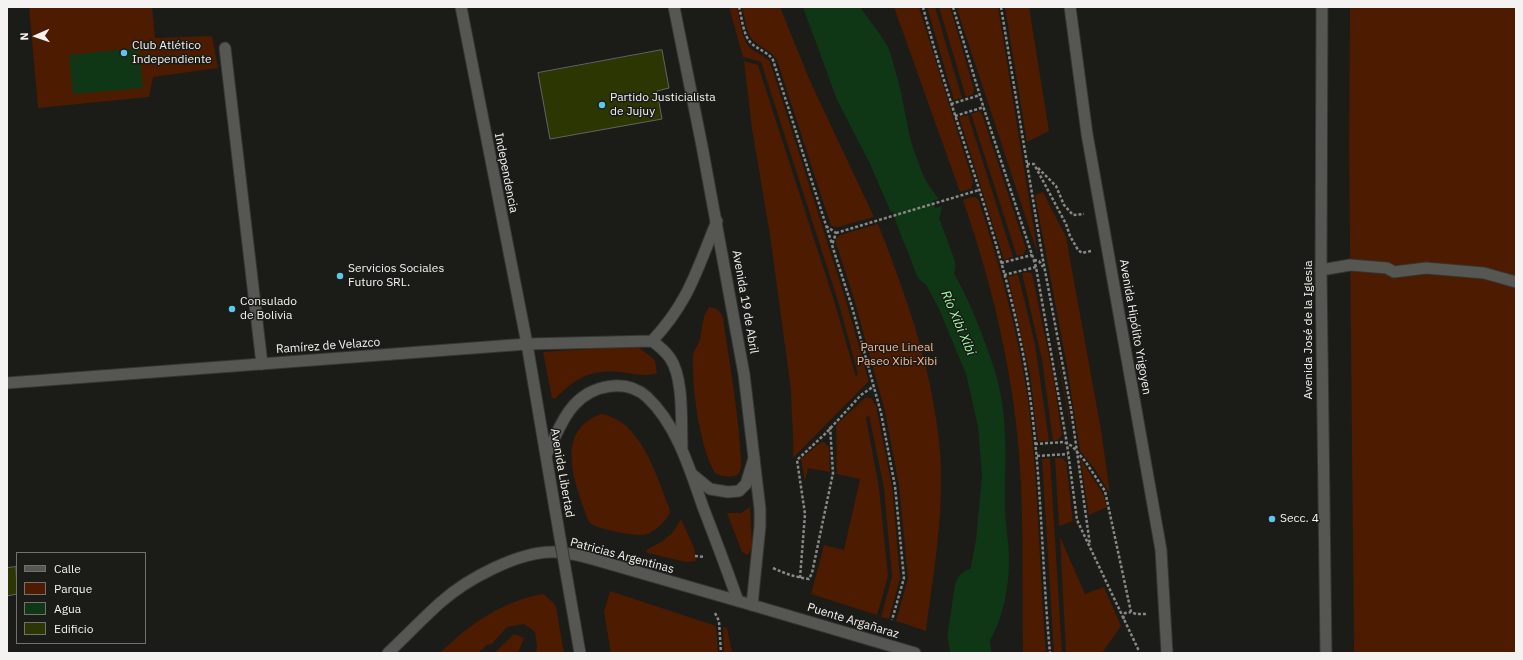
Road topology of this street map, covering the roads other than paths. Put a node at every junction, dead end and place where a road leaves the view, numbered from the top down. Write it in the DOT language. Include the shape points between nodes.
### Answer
graph roads {
  1 [pos="461,7"];
  2 [pos="674,7"];
  3 [pos="1070,7"];
  4 [pos="1322,7"];
  5 [pos="225,48"];
  6 [pos="717,221"];
  7 [pos="1321,270"];
  8 [pos="1516,282"];
  9 [pos="652,341"];
  10 [pos="526,344"];
  11 [pos="262,364"];
  12 [pos="7,383"];
  13 [pos="682,450"];
  14 [pos="546,456"];
  15 [pos="755,456"];
  16 [pos="691,473"];
  17 [pos="738,601"];
  18 [pos="752,605"];
  19 [pos="783,613"];
  20 [pos="388,653"];
  21 [pos="580,653"];
  22 [pos="915,653"];
  23 [pos="1167,653"];
  24 [pos="1326,653"];
  1 -- 10 [label="street, Independencia"];
  2 -- 6 [label="street, Avenida 19 de Abril"];
  3 -- 23 [label="street, Avenida Hipólito Yrigoyen" via="1087,134 1161,550"];
  4 -- 7 [label="street, Avenida José de la Iglesia"];
  5 -- 11 [label="street"];
  6 -- 9 [label="street" via="689,291 666,326"];
  6 -- 15 [label="street, Avenida 19 de Abril" via="744,374"];
  7 -- 8 [label="street" via="1350,265 1387,268 1394,272 1426,268 1484,273"];
  7 -- 24 [label="street, Avenida José de la Iglesia"];
  9 -- 10 [label="street, Ramírez de Velazco"];
  9 -- 13 [label="street" via="671,359 677,376"];
  10 -- 11 [label="street, Ramírez de Velazco"];
  10 -- 14 [label="street, Avenida Libertad"];
  11 -- 12 [label="street, Ramírez de Velazco"];
  13 -- 14 [label="street" via="646,396 630,388 606,386 594,390 567,413"];
  13 -- 16 [label="street"];
  14 -- 21 [label="street, Avenida Libertad, bridge"];
  15 -- 16 [label="street" via="746,484 739,491 710,489"];
  15 -- 18 [label="street, Avenida 19 de Abril" via="760,526"];
  16 -- 17 [label="street"];
  17 -- 18 [label="street, Patricias Argentinas"];
  17 -- 20 [label="street, Patricias Argentinas" via="574,554 540,553 513,559 463,587 442,601"];
  18 -- 19 [label="street, Patricias Argentinas"];
  19 -- 22 [label="street, Puente Argañaraz"];
}
